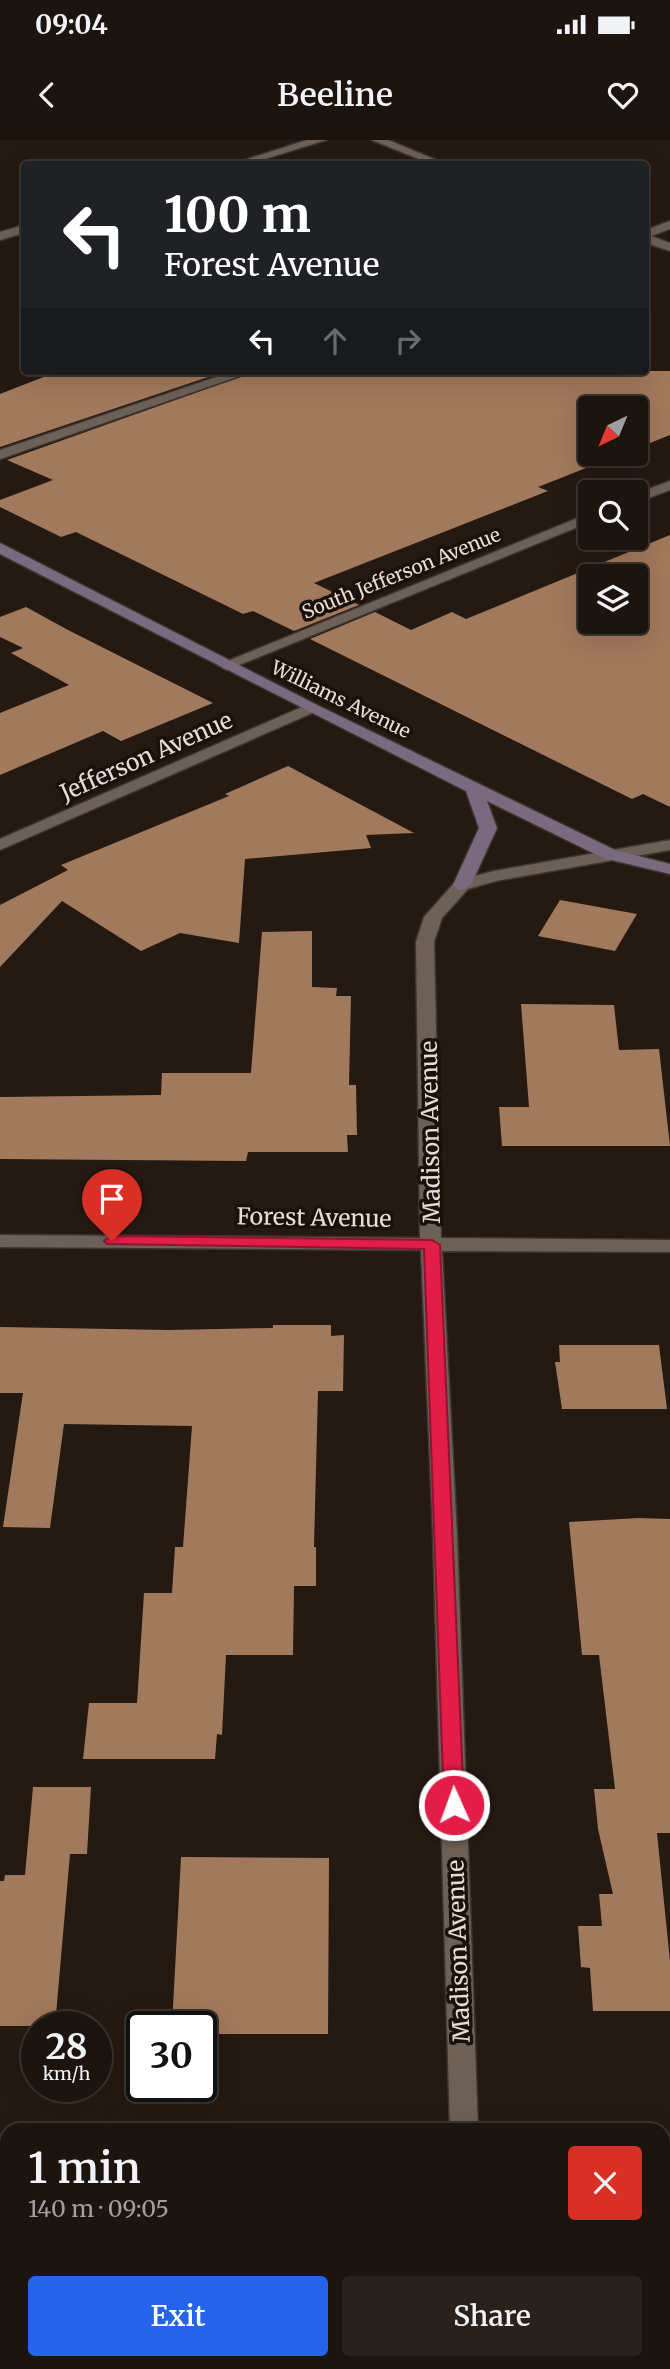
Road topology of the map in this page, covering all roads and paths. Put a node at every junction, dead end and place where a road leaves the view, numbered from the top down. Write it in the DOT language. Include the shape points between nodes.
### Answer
graph roads {
  1 [pos="320,140"];
  2 [pos="378,140"];
  3 [pos="248,161"];
  4 [pos="432,161"];
  5 [pos="670,225"];
  6 [pos="21,230"];
  7 [pos="649,235"];
  8 [pos="0,236"];
  9 [pos="649,237"];
  10 [pos="670,247"];
  11 [pos="235,375"];
  12 [pos="0,455"];
  13 [pos="670,485"];
  14 [pos="648,494"];
  15 [pos="578,522"];
  16 [pos="0,548"];
  17 [pos="226,665"];
  18 [pos="311,708"];
  19 [pos="474,788"];
  20 [pos="0,845"];
  21 [pos="670,845"];
  22 [pos="609,854"];
  23 [pos="670,869"];
  24 [pos="463,885"];
  25 [pos="0,1241"];
  26 [pos="432,1245"];
  27 [pos="670,1246"];
  28 [pos="464,2123"];
  1 -- 3 [label="street"];
  2 -- 4 [label="street"];
  5 -- 7 [label="street"];
  6 -- 8 [label="street"];
  9 -- 10 [label="street"];
  11 -- 12 [label="street"];
  13 -- 14 [label="street"];
  15 -- 17 [label="street, South Jefferson Avenue"];
  16 -- 17 [label="street, Williams Avenue"];
  17 -- 18 [label="street, Williams Avenue"];
  18 -- 19 [label="street, Williams Avenue"];
  18 -- 20 [label="street, Jefferson Avenue"];
  19 -- 22 [label="street, Williams Avenue"];
  19 -- 24 [label="street" via="488,828"];
  21 -- 22 [label="street"];
  22 -- 23 [label="street, Williams Avenue"];
  22 -- 24 [label="street"];
  24 -- 26 [label="street, Madison Avenue" via="433,917 425,942"];
  25 -- 26 [label="street, Forest Avenue"];
  26 -- 27 [label="street, Forest Avenue"];
  26 -- 28 [label="street, Madison Avenue"];
}
